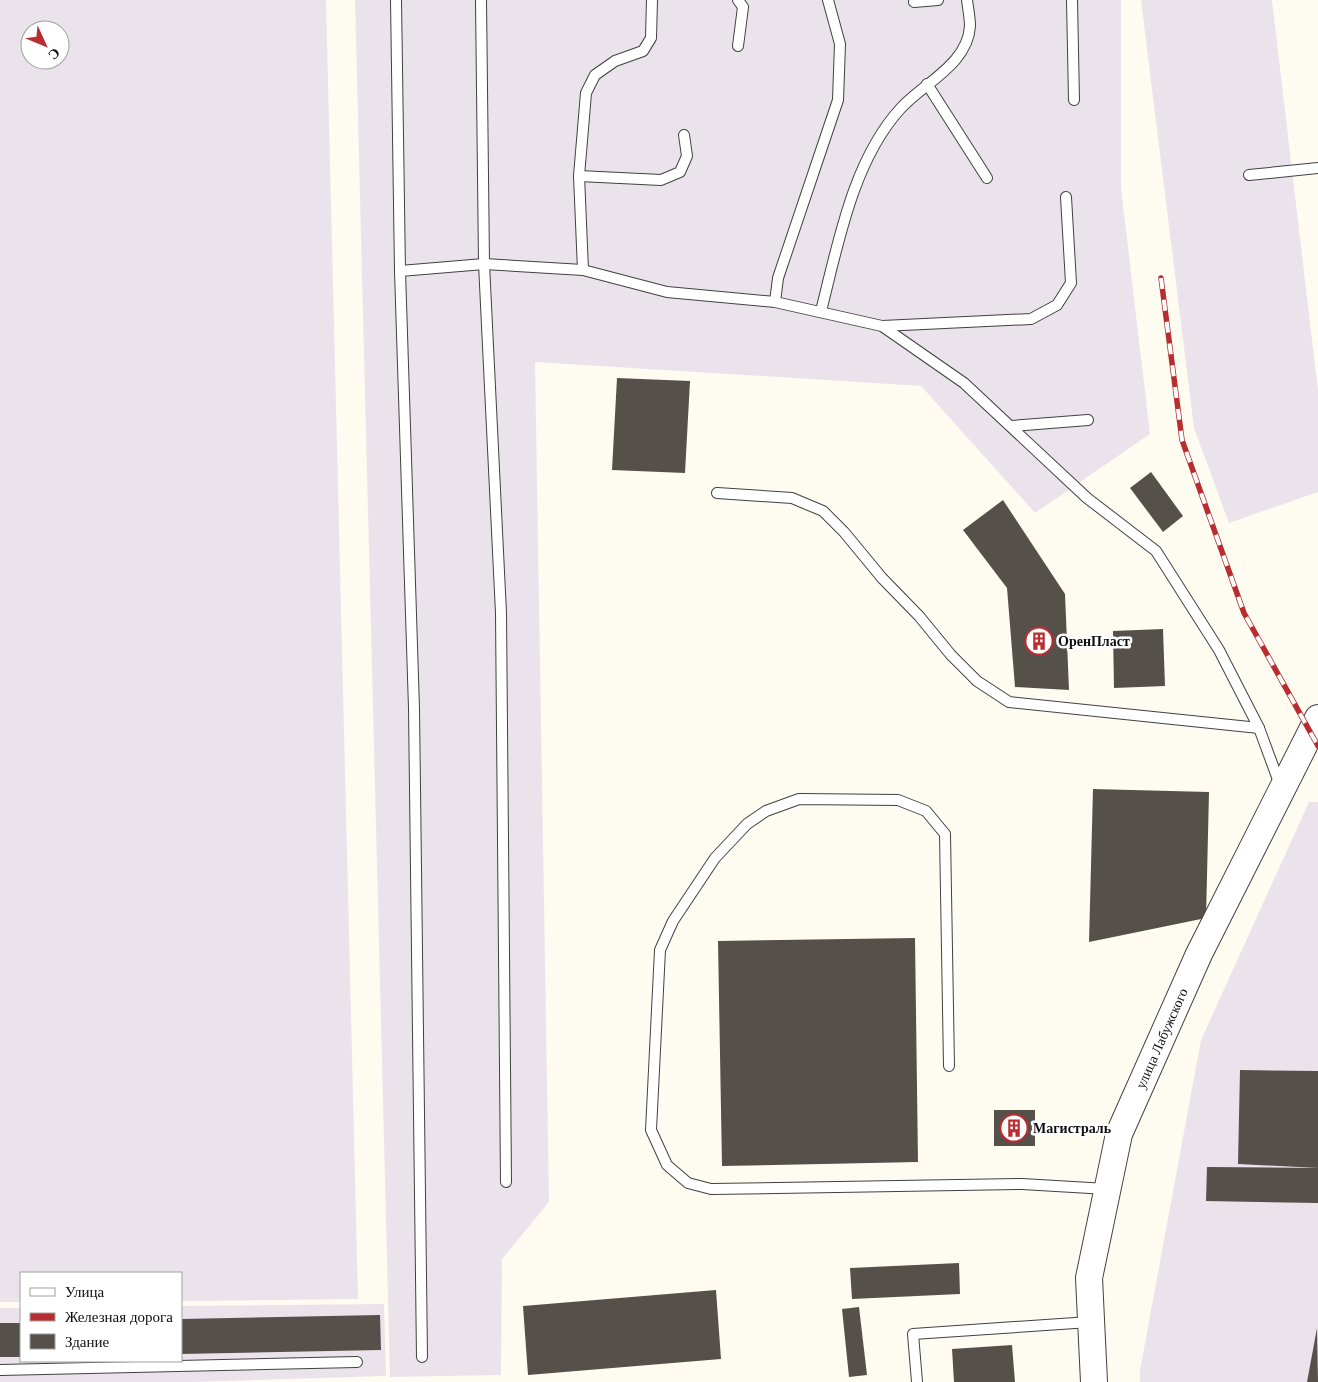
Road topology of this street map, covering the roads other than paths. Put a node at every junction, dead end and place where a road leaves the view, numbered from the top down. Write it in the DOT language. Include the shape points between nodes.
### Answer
graph roads {
  1 [pos="396,0"];
  2 [pos="481,0"];
  3 [pos="652,0"];
  4 [pos="738,0"];
  5 [pos="828,0"];
  6 [pos="938,0"];
  7 [pos="967,0"];
  8 [pos="1072,0"];
  9 [pos="914,2"];
  10 [pos="738,46"];
  11 [pos="926,84"];
  12 [pos="1074,100"];
  13 [pos="684,135"];
  14 [pos="1318,168"];
  15 [pos="1249,175"];
  16 [pos="579,176"];
  17 [pos="987,178"];
  18 [pos="1066,197"];
  19 [pos="484,264"];
  20 [pos="583,270"];
  21 [pos="400,271"];
  22 [pos="775,302"];
  23 [pos="821,311"];
  24 [pos="882,326"];
  25 [pos="1088,420"];
  26 [pos="1011,426"];
  27 [pos="717,493"];
  28 [pos="1318,718"];
  29 [pos="1259,728"];
  30 [pos="1282,790"];
  31 [pos="949,1066"];
  32 [pos="506,1182"];
  33 [pos="1108,1190"];
  34 [pos="1091,1322"];
  35 [pos="422,1358"];
  36 [pos="357,1362"];
  37 [pos="0,1370"];
  38 [pos="917,1382"];
  39 [pos="1094,1382"];
  1 -- 21 [label="lane"];
  2 -- 19 [label="lane"];
  3 -- 16 [label="lane" via="651,38 643,51 615,61 595,76 586,92"];
  4 -- 10 [label="lane" via="743,7"];
  5 -- 22 [label="lane" via="840,44 838,100 778,278"];
  6 -- 9 [label="lane"];
  7 -- 11 [label="lane" via="970,27 962,53"];
  8 -- 12 [label="lane"];
  11 -- 17 [label="lane"];
  11 -- 23 [label="lane" via="900,108 875,144 847,212"];
  13 -- 16 [label="lane" via="687,156 680,172 661,180"];
  14 -- 15 [label="lane"];
  16 -- 20 [label="lane"];
  18 -- 24 [label="lane" via="1071,283 1058,305 1031,319"];
  19 -- 20 [label="lane"];
  19 -- 21 [label="lane"];
  19 -- 32 [label="lane" via="501,613"];
  20 -- 22 [label="lane" via="667,292"];
  21 -- 35 [label="lane" via="414,708"];
  22 -- 23 [label="lane"];
  23 -- 24 [label="lane"];
  24 -- 26 [label="lane" via="964,383"];
  25 -- 26 [label="lane"];
  26 -- 29 [label="lane" via="1087,498 1156,551 1219,650"];
  27 -- 29 [label="lane" via="792,498 823,511 977,681 1009,702"];
  28 -- 30 [label="street, улица Лабужского"];
  29 -- 30 [label="lane"];
  30 -- 33 [label="street, улица Лабужского" via="1199,954 1119,1134"];
  31 -- 33 [label="lane" via="945,834 926,812 898,800 800,799 766,811 747,824 715,858 673,921 660,950 651,1130 667,1165 688,1183 711,1189 1022,1184"];
  33 -- 34 [label="street, улица Лабужского" via="1089,1278"];
  34 -- 38 [label="lane" via="914,1334"];
  34 -- 39 [label="street, улица Лабужского"];
  36 -- 37 [label="lane"];
}
